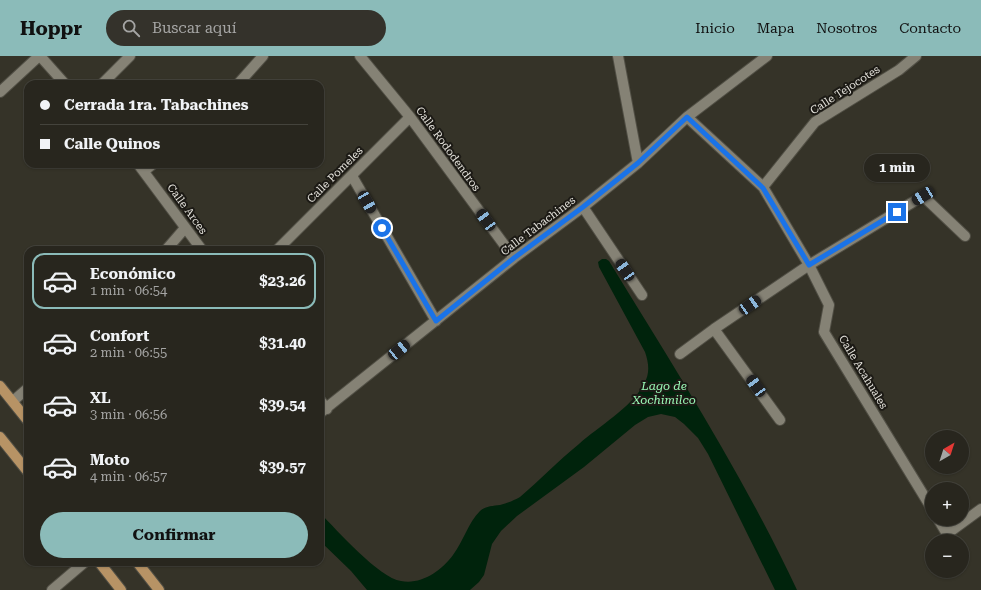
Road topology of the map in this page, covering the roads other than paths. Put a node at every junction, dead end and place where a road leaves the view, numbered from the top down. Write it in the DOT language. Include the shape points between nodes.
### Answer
graph roads {
  1 [pos="40,56"];
  2 [pos="130,56"];
  3 [pos="263,56"];
  4 [pos="360,56"];
  5 [pos="618,56"];
  6 [pos="767,56"];
  7 [pos="916,56"];
  8 [pos="61,80"];
  9 [pos="106,80"];
  10 [pos="242,80"];
  11 [pos="0,92"];
  12 [pos="410,117"];
  13 [pos="687,117"];
  14 [pos="638,163"];
  15 [pos="141,168"];
  16 [pos="352,176"];
  17 [pos="763,188"];
  18 [pos="583,207"];
  19 [pos="185,228"];
  20 [pos="965,236"];
  21 [pos="169,246"];
  22 [pos="199,246"];
  23 [pos="281,246"];
  24 [pos="514,258"];
  25 [pos="809,265"];
  26 [pos="642,295"];
  27 [pos="436,321"];
  28 [pos="714,328"];
  29 [pos="680,354"];
  30 [pos="0,386"];
  31 [pos="24,391"];
  32 [pos="13,401"];
  33 [pos="324,410"];
  34 [pos="24,416"];
  35 [pos="780,420"];
  36 [pos="0,436"];
  37 [pos="24,467"];
  38 [pos="925,498"];
  39 [pos="981,509"];
  40 [pos="969,518"];
  41 [pos="942,526"];
  42 [pos="958,526"];
  43 [pos="80,566"];
  44 [pos="102,566"];
  45 [pos="140,566"];
  46 [pos="52,590"];
  47 [pos="121,590"];
  48 [pos="159,590"];
  1 -- 8 [label="street"];
  1 -- 11 [label="street"];
  2 -- 9 [label="street"];
  3 -- 10 [label="street"];
  4 -- 12 [label="street, Calle Rododendros"];
  5 -- 14 [label="street"];
  6 -- 13 [label="street, Calle Tabachines"];
  7 -- 17 [label="street, Calle Tejocotes" via="899,70 815,122"];
  12 -- 16 [label="street, Calle Pomeles"];
  12 -- 24 [label="street, Calle Rododendros"];
  13 -- 14 [label="street, Calle Tabachines"];
  13 -- 17 [label="street, Calle Acahuales"];
  14 -- 18 [label="street, Calle Tabachines"];
  15 -- 19 [label="street, Calle Arces"];
  16 -- 23 [label="street, Calle Pomeles"];
  16 -- 27 [label="street"];
  17 -- 25 [label="street, Calle Acahuales"];
  18 -- 24 [label="street, Calle Tabachines"];
  18 -- 26 [label="street"];
  19 -- 21 [label="street"];
  19 -- 22 [label="street, Calle Arces"];
  20 -- 25 [label="street" via="923,196"];
  24 -- 27 [label="street, Calle Tabachines"];
  25 -- 28 [label="street"];
  25 -- 38 [label="street, Calle Acahuales" via="829,305 824,332"];
  27 -- 33 [label="street, Calle Tabachines"];
  28 -- 29 [label="street"];
  28 -- 35 [label="street"];
  30 -- 32 [label="main road"];
  31 -- 32 [label="street"];
  32 -- 34 [label="main road"];
  36 -- 37 [label="main road"];
  39 -- 40 [label="street"];
  41 -- 42 [label="street" via="947,534"];
  43 -- 46 [label="street"];
  44 -- 47 [label="main road"];
  45 -- 48 [label="main road"];
}
